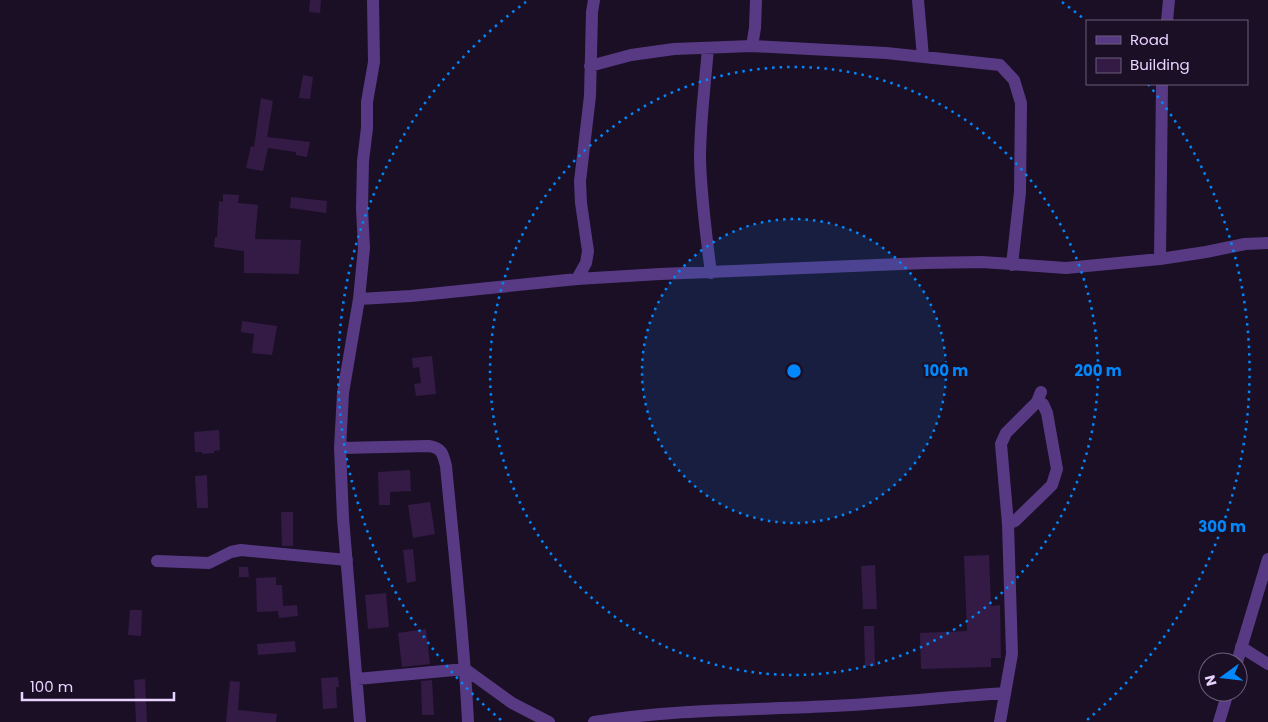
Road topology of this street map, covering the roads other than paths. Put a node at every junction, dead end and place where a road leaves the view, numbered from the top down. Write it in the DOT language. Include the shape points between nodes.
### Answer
graph roads {
  1 [pos="373,0"];
  2 [pos="594,0"];
  3 [pos="756,0"];
  4 [pos="918,0"];
  5 [pos="1169,0"];
  6 [pos="1167,20"];
  7 [pos="752,46"];
  8 [pos="708,48"];
  9 [pos="923,57"];
  10 [pos="590,66"];
  11 [pos="1162,85"];
  12 [pos="1268,244"];
  13 [pos="1160,259"];
  14 [pos="1012,265"];
  15 [pos="711,273"];
  16 [pos="577,279"];
  17 [pos="359,298"];
  18 [pos="340,448"];
  19 [pos="1008,524"];
  20 [pos="1268,559"];
  21 [pos="347,560"];
  22 [pos="157,562"];
  23 [pos="1241,647"];
  24 [pos="1240,652"];
  25 [pos="1268,664"];
  26 [pos="465,669"];
  27 [pos="357,679"];
  28 [pos="1004,693"];
  29 [pos="1225,702"];
  30 [pos="360,722"];
  31 [pos="468,722"];
  32 [pos="548,722"];
  33 [pos="594,722"];
  34 [pos="1000,722"];
  35 [pos="1219,722"];
  1 -- 17 [label="street" via="374,62 367,102 363,161 364,248"];
  2 -- 10 [label="street"];
  3 -- 7 [label="street"];
  4 -- 9 [label="street"];
  5 -- 6 [label="street"];
  7 -- 8 [label="street"];
  7 -- 9 [label="street"];
  8 -- 10 [label="street" via="648,52"];
  8 -- 15 [label="street" via="700,159"];
  9 -- 14 [label="street" via="1000,65 1014,80 1021,103 1021,122 1020,192"];
  10 -- 16 [label="street" via="580,182 588,251 586,263"];
  11 -- 13 [label="street"];
  12 -- 13 [label="street" via="1245,244"];
  13 -- 14 [label="street" via="1066,268"];
  14 -- 15 [label="street" via="925,263"];
  15 -- 16 [label="street"];
  16 -- 17 [label="street" via="411,296"];
  17 -- 18 [label="street" via="343,393"];
  18 -- 21 [label="street"];
  18 -- 26 [label="street" via="429,446 442,451"];
  19 -- 19 [label="street" via="1002,444 1006,433 1039,397 1047,413 1057,469 1052,485"];
  19 -- 28 [label="street" via="1012,654"];
  20 -- 23 [label="street"];
  21 -- 22 [label="street" via="241,550 210,563"];
  21 -- 27 [label="street"];
  23 -- 24 [label="street"];
  23 -- 25 [label="street"];
  26 -- 27 [label="street"];
  26 -- 31 [label="street"];
  26 -- 32 [label="street" via="512,703"];
  27 -- 30 [label="street"];
  28 -- 33 [label="street" via="834,706 715,710"];
  28 -- 34 [label="street"];
  29 -- 35 [label="street"];
}
